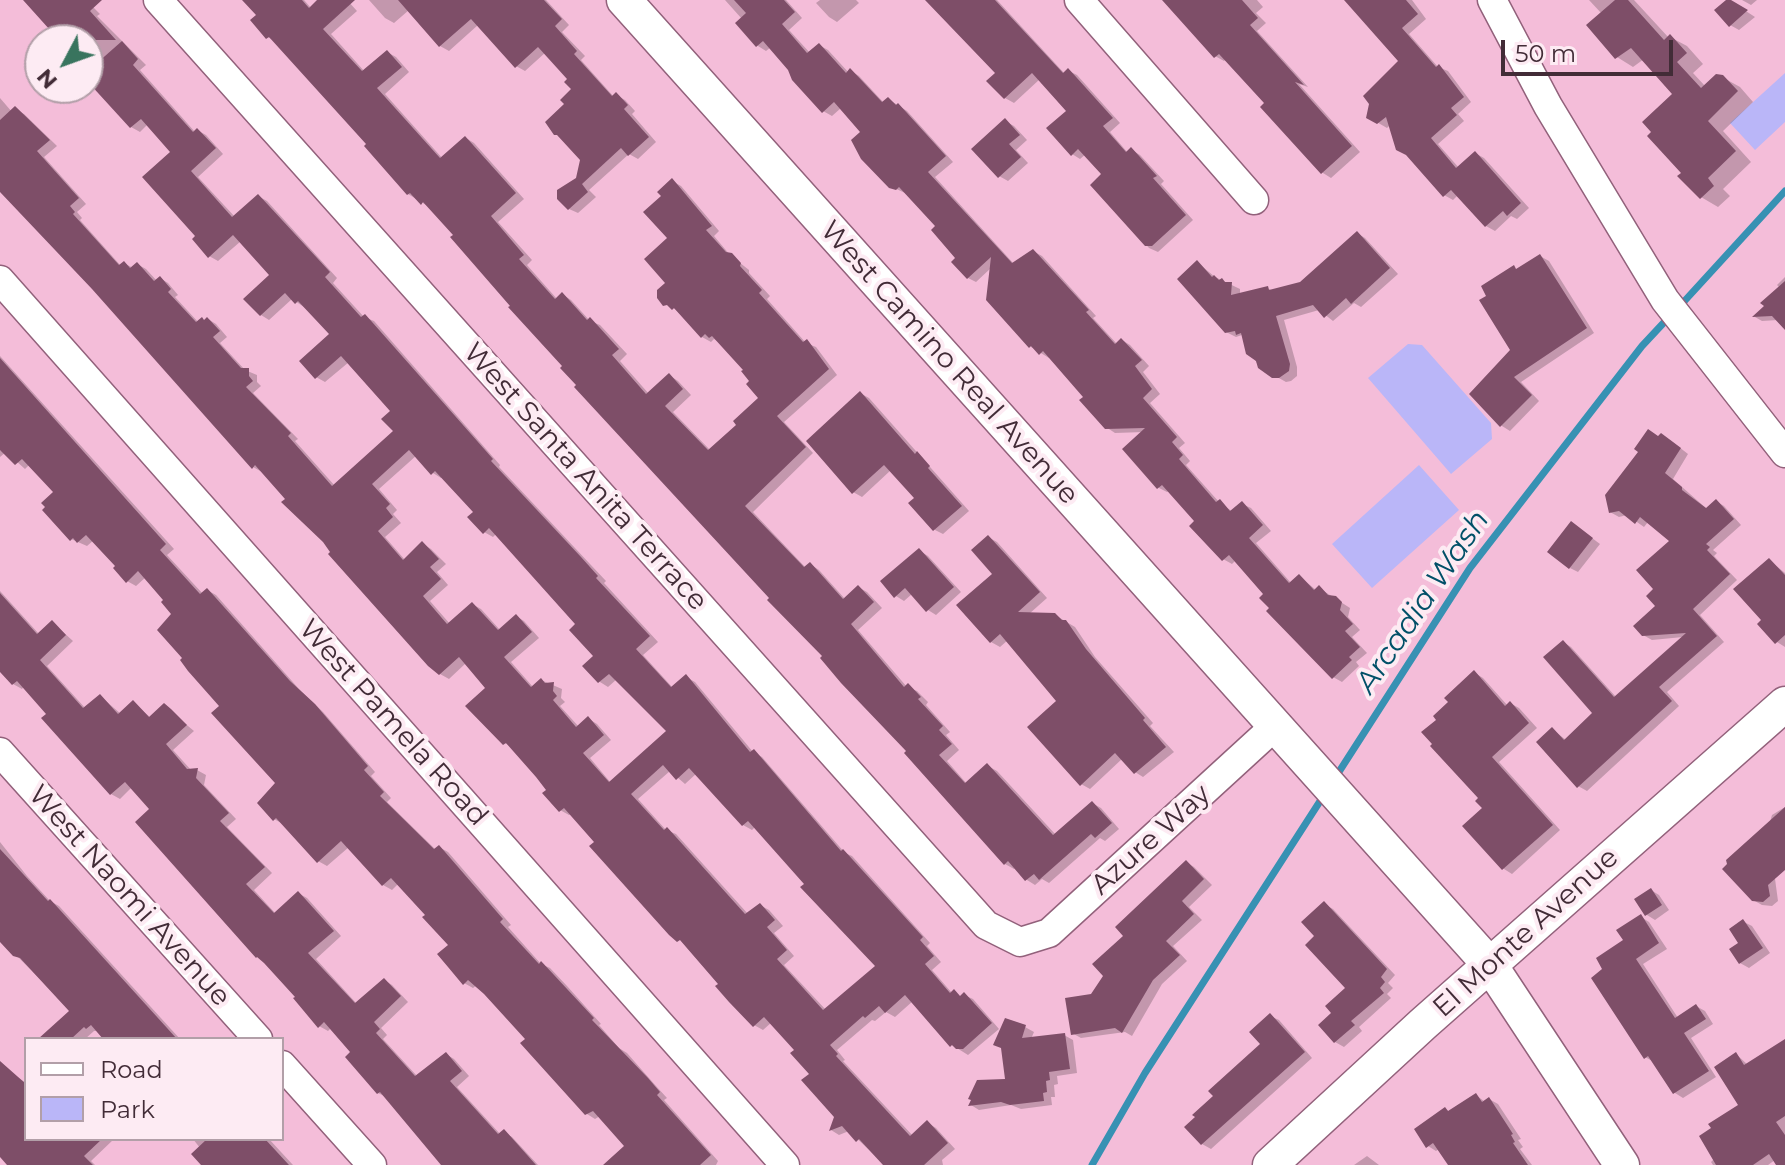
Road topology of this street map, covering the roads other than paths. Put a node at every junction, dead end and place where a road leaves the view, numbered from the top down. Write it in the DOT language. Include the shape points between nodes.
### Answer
graph roads {
  1 [pos="158,0"];
  2 [pos="624,0"];
  3 [pos="1079,0"];
  4 [pos="1492,0"];
  5 [pos="1254,200"];
  6 [pos="0,280"];
  7 [pos="1785,453"];
  8 [pos="1785,704"];
  9 [pos="1275,726"];
  10 [pos="0,752"];
  11 [pos="1020,942"];
  12 [pos="1490,965"];
  13 [pos="256,1037"];
  14 [pos="284,1067"];
  15 [pos="372,1165"];
  16 [pos="785,1165"];
  17 [pos="1270,1165"];
  18 [pos="1622,1165"];
  1 -- 11 [label="street, West Santa Anita Terrace" via="986,925"];
  2 -- 9 [label="street, West Camino Real Avenue"];
  3 -- 5 [label="street"];
  4 -- 7 [label="street" via="1548,106 1665,300"];
  6 -- 16 [label="street, West Pamela Road"];
  8 -- 12 [label="street, El Monte Avenue"];
  9 -- 11 [label="street, Azure Way" via="1049,933"];
  9 -- 12 [label="street, West Camino Real Avenue"];
  10 -- 13 [label="street, West Naomi Avenue"];
  12 -- 17 [label="street, El Monte Avenue"];
  12 -- 18 [label="street, West Camino Real Avenue"];
  14 -- 15 [label="street"];
}
